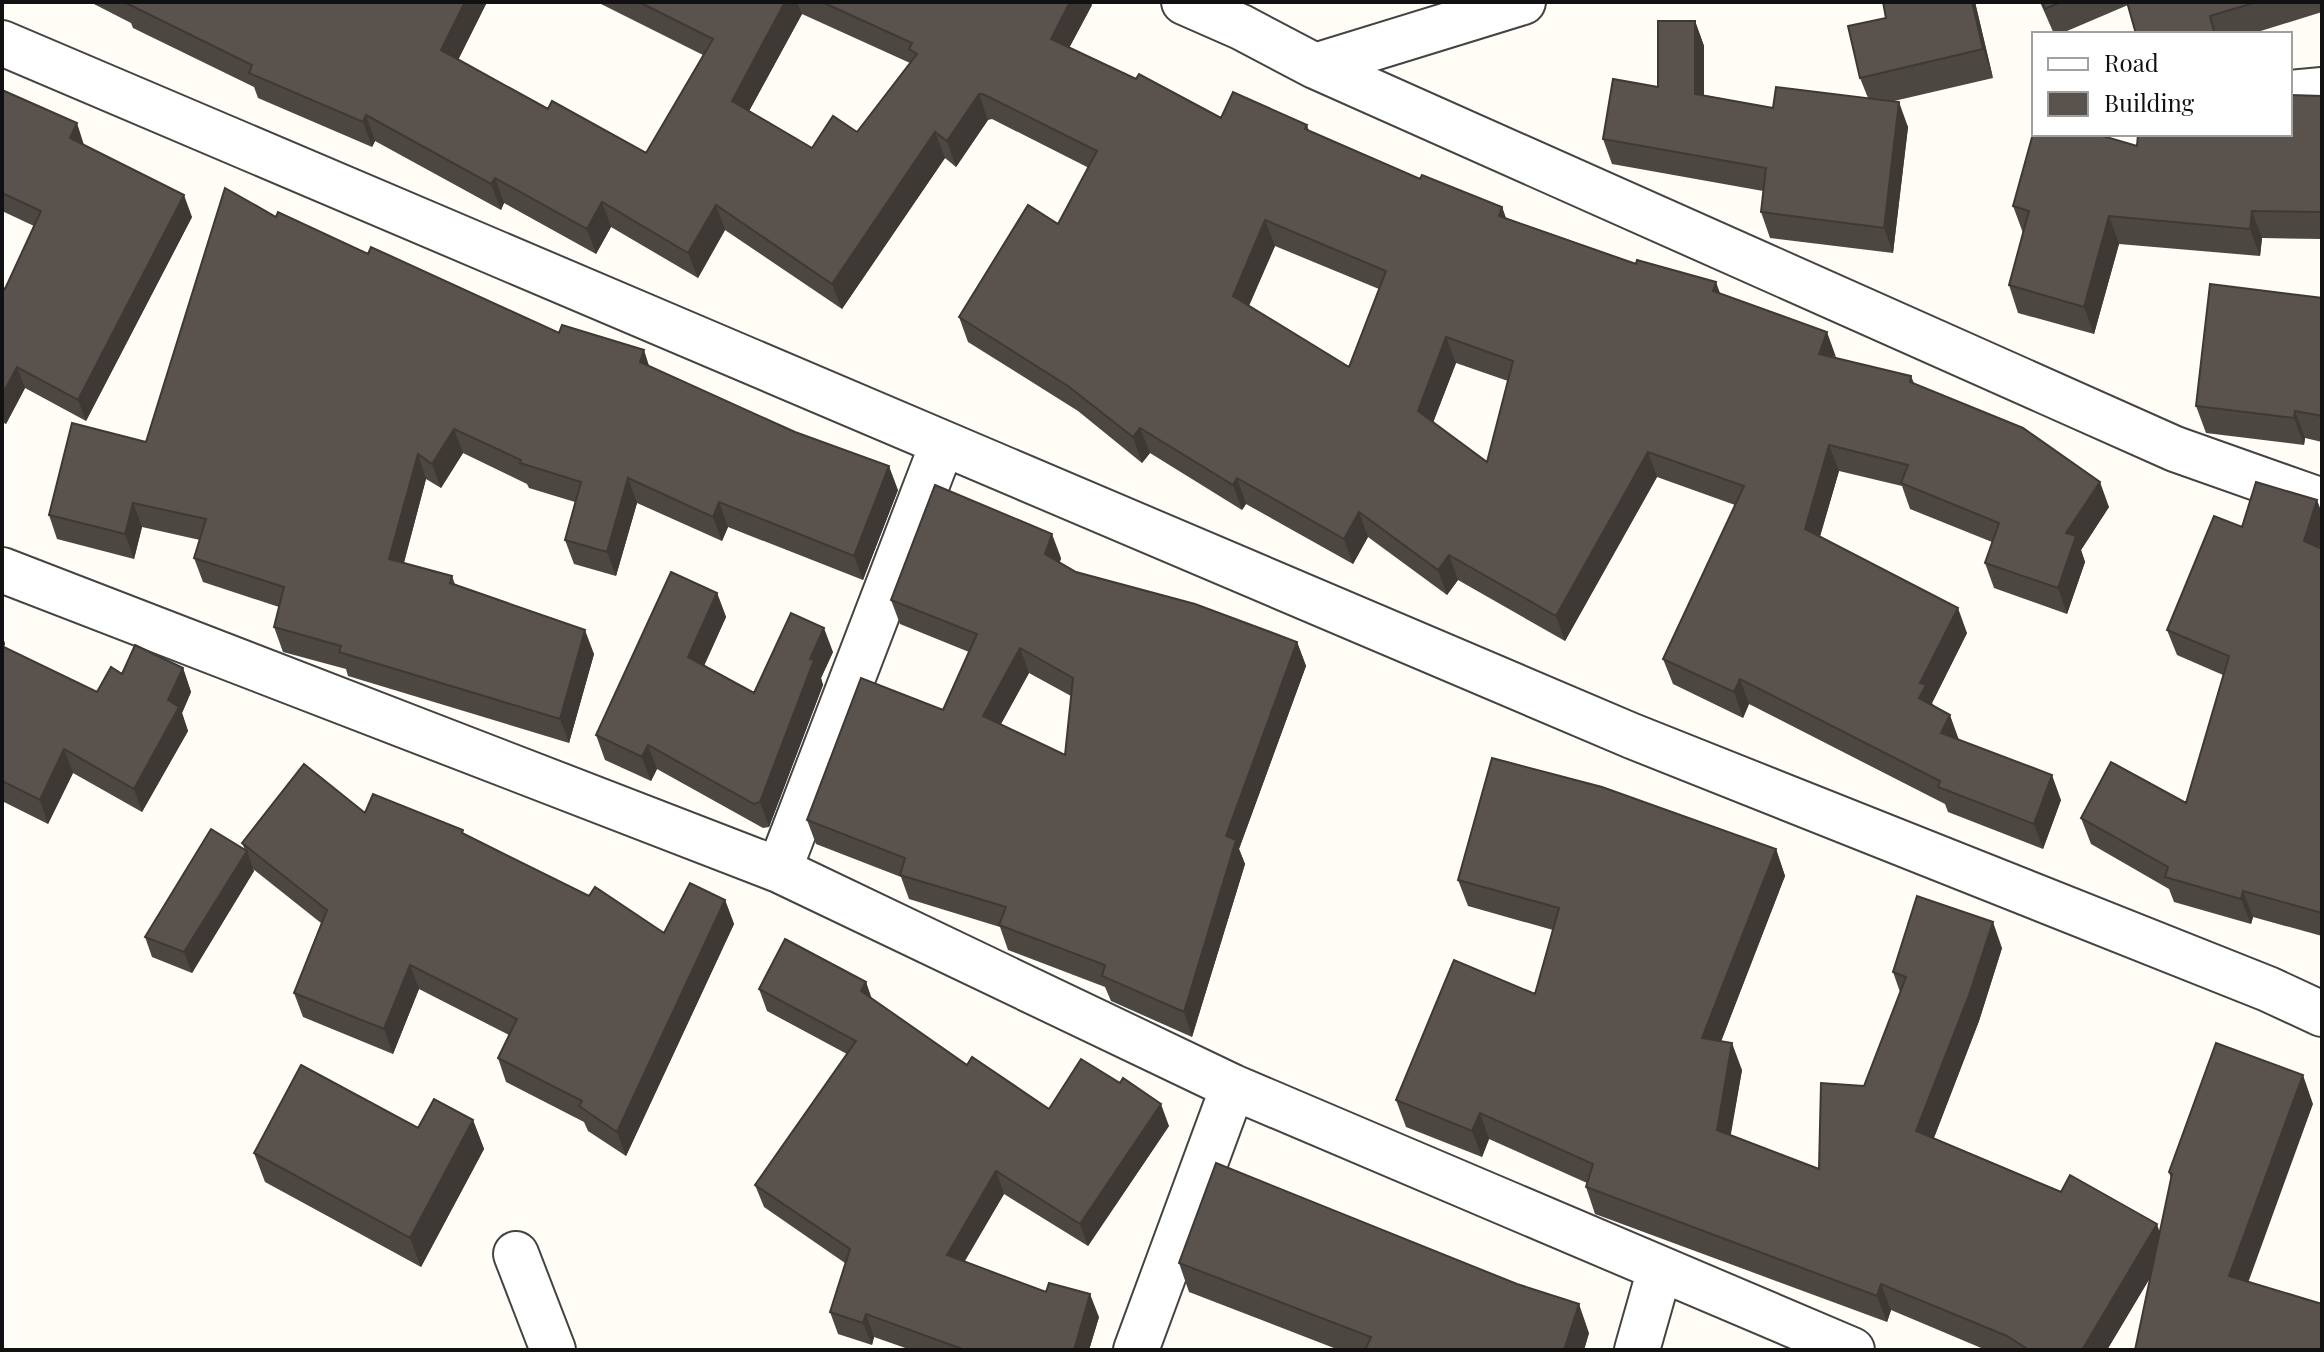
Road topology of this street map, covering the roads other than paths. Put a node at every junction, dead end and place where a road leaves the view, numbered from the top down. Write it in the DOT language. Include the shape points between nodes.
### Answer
graph roads {
  1 [pos="1184,2"];
  2 [pos="1523,2"];
  3 [pos="1242,14"];
  4 [pos="2,43"];
  5 [pos="1315,66"];
  6 [pos="2322,90"];
  7 [pos="2292,93"];
  8 [pos="942,445"];
  9 [pos="2322,501"];
  10 [pos="2,570"];
  11 [pos="779,870"];
  12 [pos="2322,1014"];
  13 [pos="1233,1087"];
  14 [pos="516,1254"];
  15 [pos="1660,1269"];
  16 [pos="553,1350"];
  17 [pos="1136,1350"];
  18 [pos="1637,1350"];
  19 [pos="1852,1350"];
  1 -- 3 [label="street"];
  2 -- 5 [label="street"];
  3 -- 5 [label="street"];
  4 -- 8 [label="street"];
  5 -- 9 [label="street" via="2161,443"];
  6 -- 7 [label="street"];
  8 -- 11 [label="street"];
  8 -- 12 [label="street" via="1632,736"];
  10 -- 11 [label="street"];
  11 -- 13 [label="street"];
  13 -- 15 [label="street"];
  13 -- 17 [label="street"];
  14 -- 16 [label="street"];
  15 -- 18 [label="street"];
  15 -- 19 [label="street"];
}
